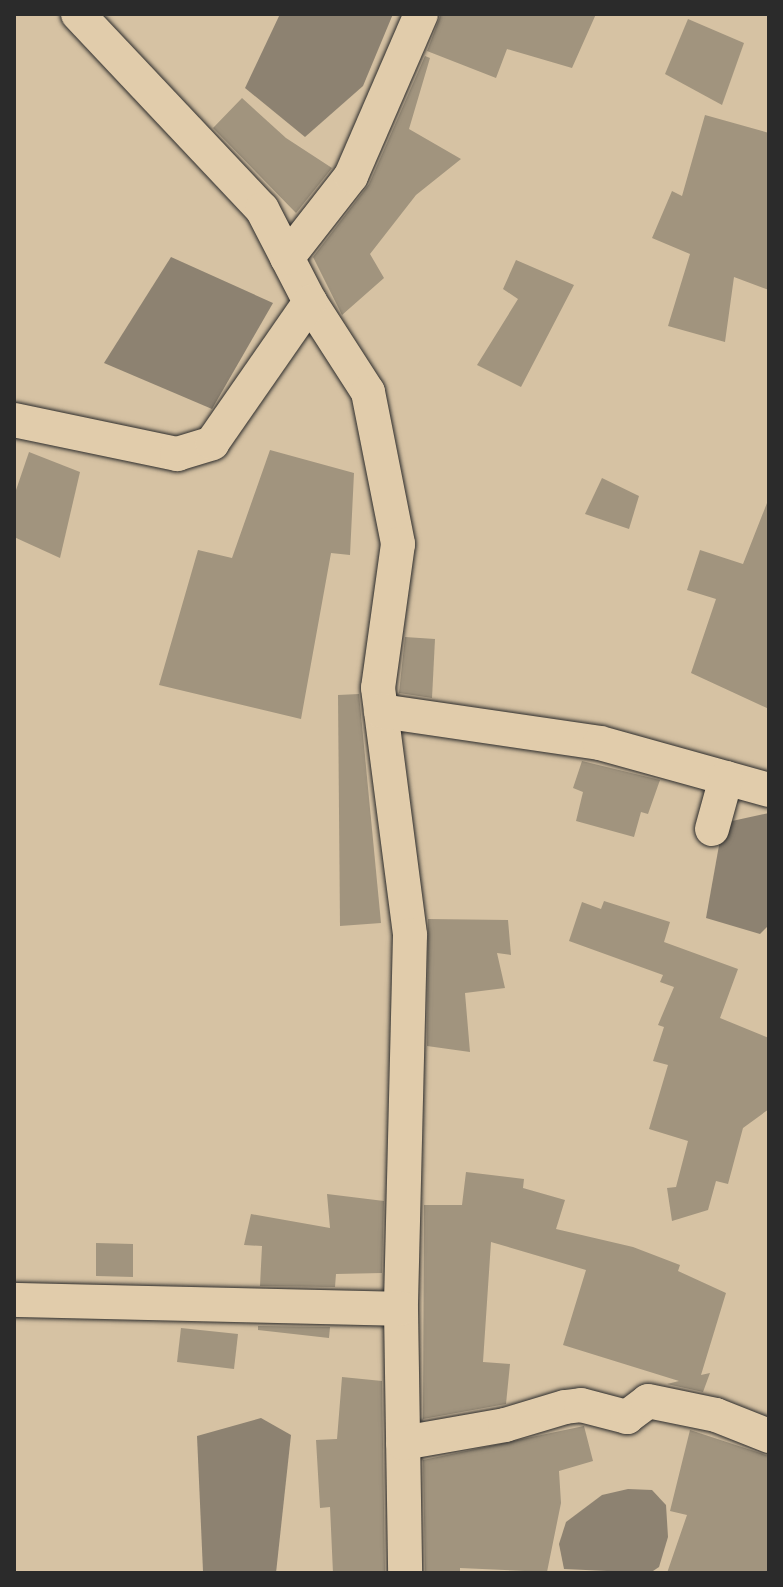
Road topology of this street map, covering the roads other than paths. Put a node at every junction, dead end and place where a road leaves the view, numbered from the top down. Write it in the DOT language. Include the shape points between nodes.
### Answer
graph roads {
  1 [pos="78,14"];
  2 [pos="421,14"];
  3 [pos="287,258"];
  4 [pos="310,302"];
  5 [pos="14,420"];
  6 [pos="381,711"];
  7 [pos="726,778"];
  8 [pos="769,790"];
  9 [pos="712,829"];
  10 [pos="14,1300"];
  11 [pos="401,1309"];
  12 [pos="769,1436"];
  13 [pos="403,1443"];
  14 [pos="405,1573"];
  1 -- 3 [label="street" via="262,209"];
  2 -- 3 [label="street" via="351,176"];
  3 -- 4 [label="street"];
  4 -- 5 [label="street" via="212,443 177,454"];
  4 -- 6 [label="street" via="368,392 398,544 378,688"];
  6 -- 7 [label="street" via="600,743"];
  6 -- 11 [label="street" via="410,935"];
  7 -- 8 [label="street"];
  7 -- 9 [label="street"];
  10 -- 11 [label="street"];
  11 -- 13 [label="street"];
  12 -- 13 [label="street" via="716,1415 648,1401 627,1417 573,1406 505,1425"];
  13 -- 14 [label="street"];
}
